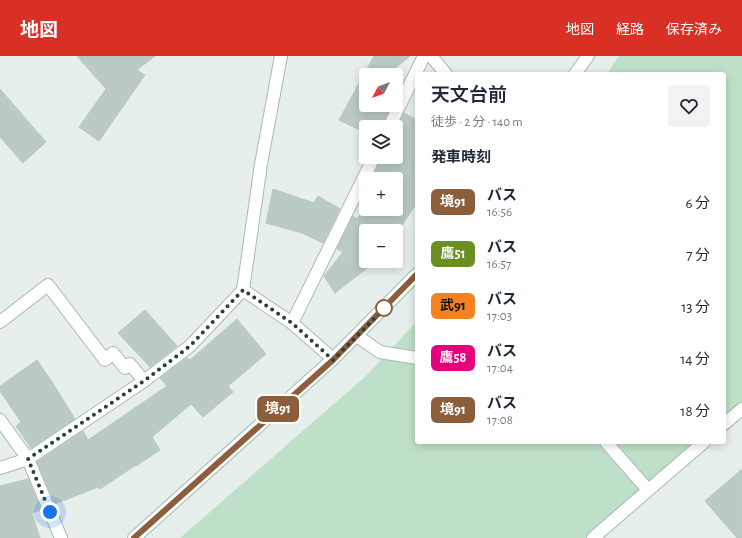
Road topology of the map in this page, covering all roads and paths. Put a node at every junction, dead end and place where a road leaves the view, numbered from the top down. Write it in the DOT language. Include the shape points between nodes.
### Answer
graph roads {
  1 [pos="281,56"];
  2 [pos="424,56"];
  3 [pos="431,56"];
  4 [pos="588,56"];
  5 [pos="416,72"];
  6 [pos="444,72"];
  7 [pos="576,72"];
  8 [pos="415,74"];
  9 [pos="392,120"];
  10 [pos="371,164"];
  11 [pos="415,276"];
  12 [pos="243,290"];
  13 [pos="0,322"];
  14 [pos="292,323"];
  15 [pos="357,336"];
  16 [pos="415,358"];
  17 [pos="333,360"];
  18 [pos="144,381"];
  19 [pos="742,409"];
  20 [pos="0,420"];
  21 [pos="726,422"];
  22 [pos="608,444"];
  23 [pos="702,444"];
  24 [pos="28,459"];
  25 [pos="0,468"];
  26 [pos="648,490"];
  27 [pos="61,538"];
  28 [pos="134,538"];
  29 [pos="594,538"];
  1 -- 12 [label="street" via="261,164"];
  2 -- 5 [label="street"];
  3 -- 6 [label="street"];
  4 -- 7 [label="street"];
  8 -- 9 [label="street"];
  10 -- 14 [label="street"];
  11 -- 15 [label="street"];
  12 -- 14 [label="street"];
  12 -- 18 [label="street" via="190,346"];
  13 -- 18 [label="street" via="48,284 105,360 113,353 125,368 130,364"];
  14 -- 17 [label="street"];
  15 -- 16 [label="street" via="380,352"];
  15 -- 17 [label="street"];
  17 -- 28 [label="street"];
  18 -- 24 [label="street"];
  19 -- 21 [label="street"];
  20 -- 24 [label="street"];
  22 -- 26 [label="street"];
  23 -- 26 [label="street"];
  24 -- 25 [label="street"];
  24 -- 27 [label="street"];
  26 -- 29 [label="street"];
}
